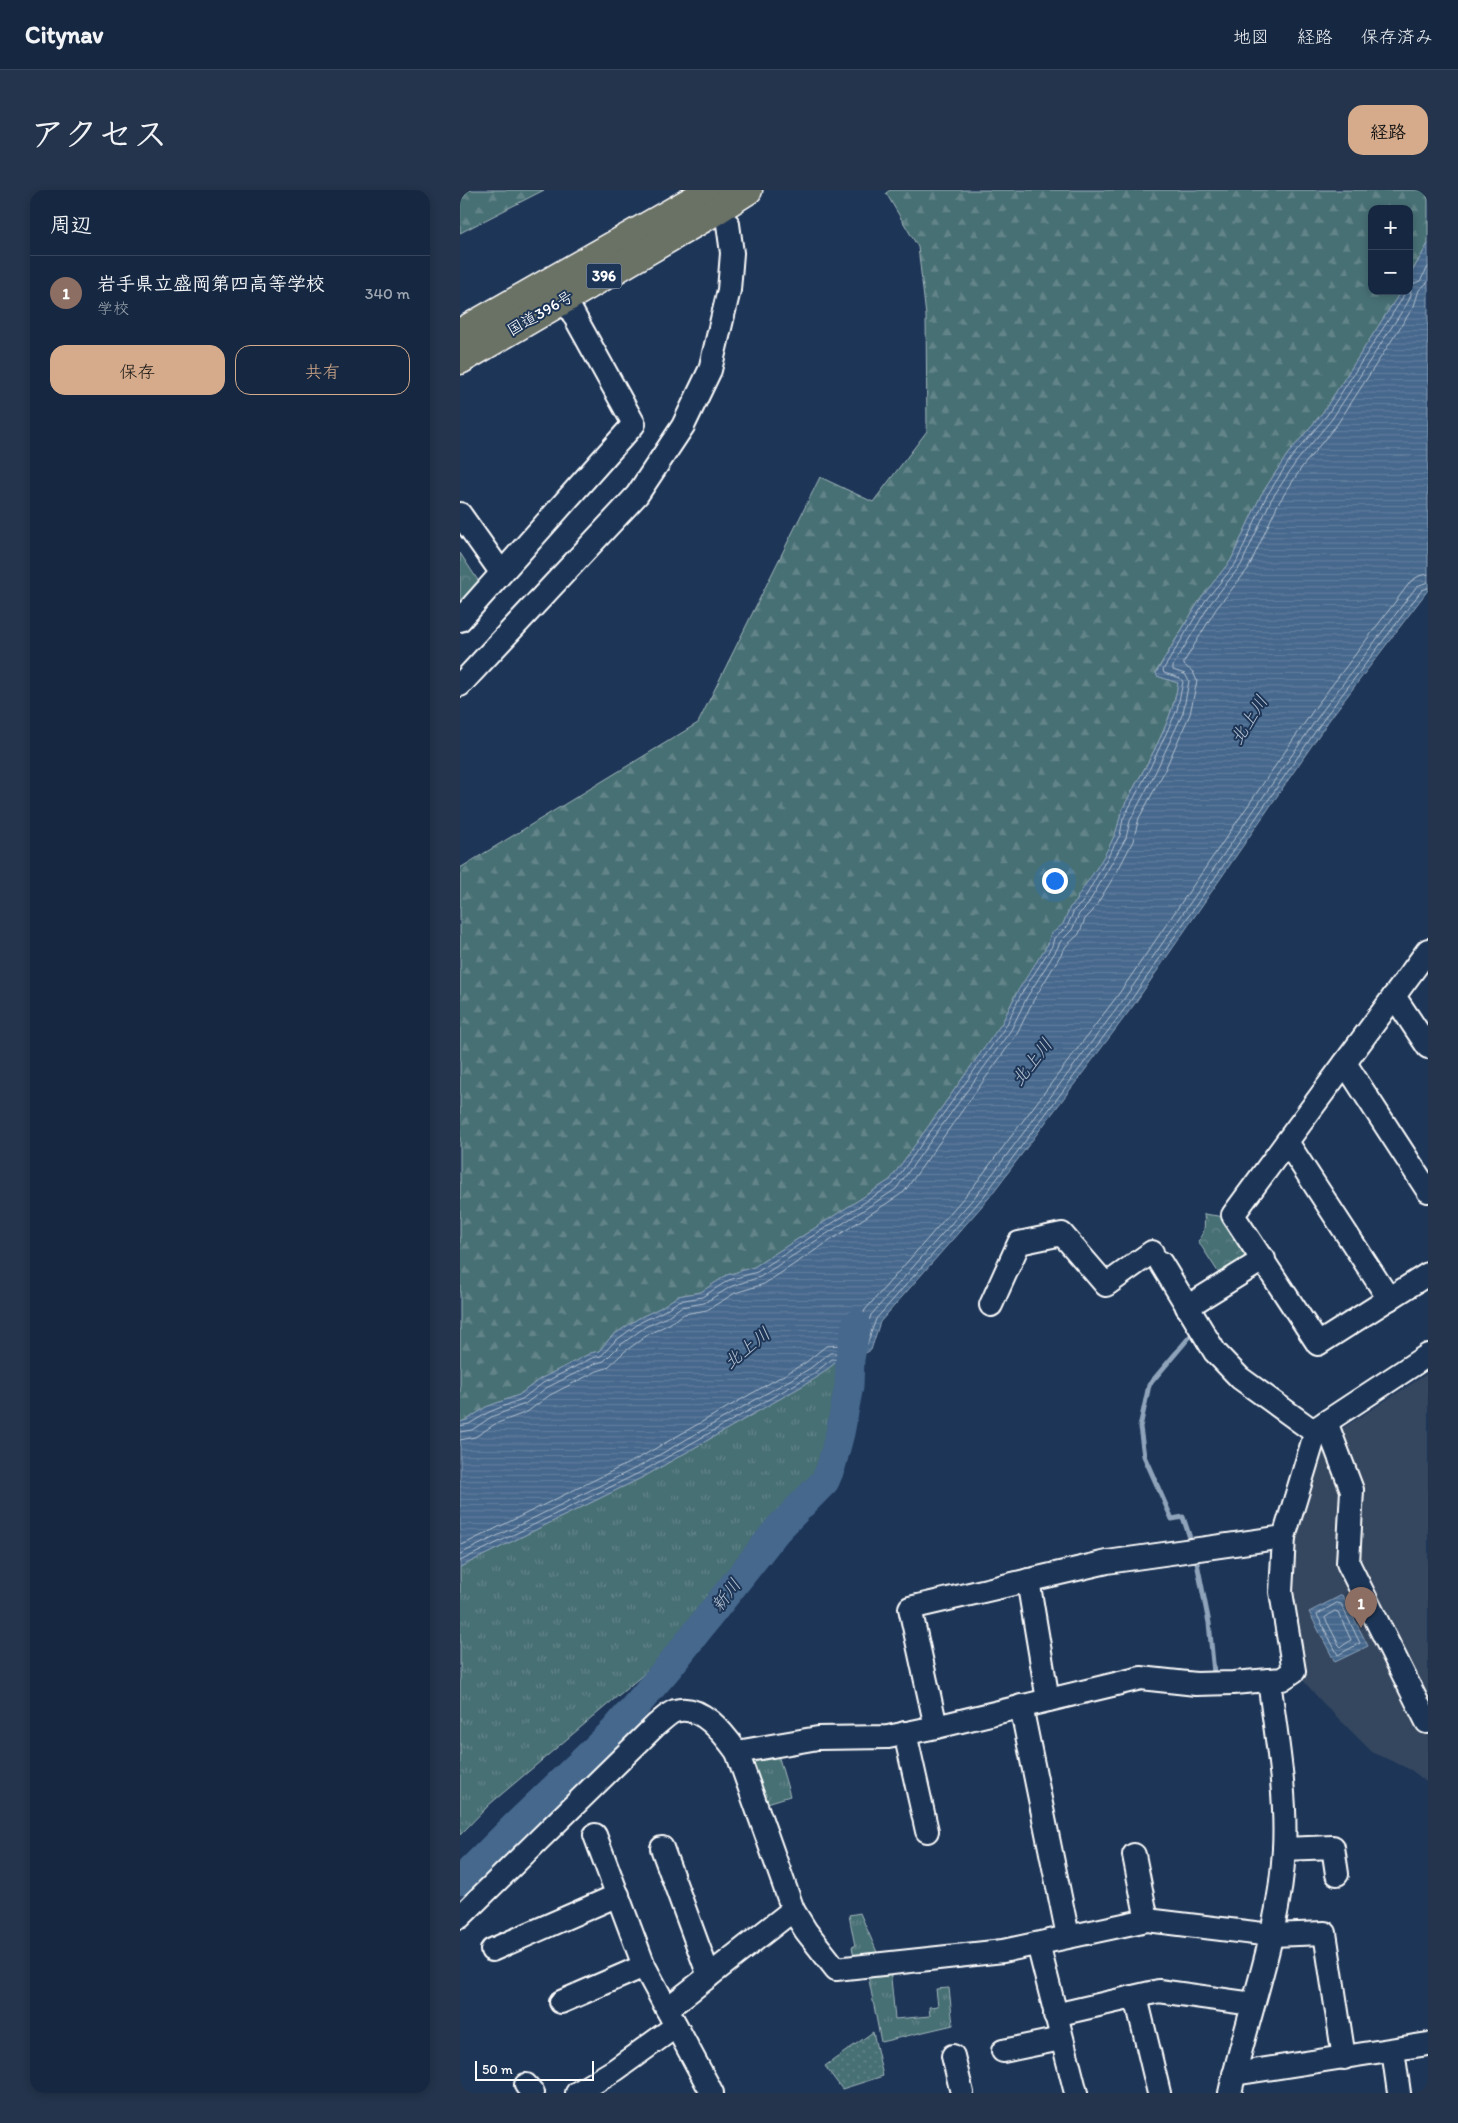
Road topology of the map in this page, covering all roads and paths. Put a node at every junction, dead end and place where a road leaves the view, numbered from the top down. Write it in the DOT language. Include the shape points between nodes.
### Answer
graph roads {
  1 [pos="748,190"];
  2 [pos="711,202"];
  3 [pos="564,299"];
  4 [pos="460,333"];
  5 [pos="460,360"];
  6 [pos="460,514"];
  7 [pos="501,572"];
  8 [pos="460,620"];
  9 [pos="460,685"];
  10 [pos="1428,950"];
  11 [pos="1394,996"];
  12 [pos="1428,1048"];
  13 [pos="1345,1063"];
  14 [pos="1287,1142"];
  15 [pos="1428,1191"];
  16 [pos="1264,1259"];
  17 [pos="1428,1274"];
  18 [pos="1389,1299"];
  19 [pos="991,1305"];
  20 [pos="1187,1307"];
  21 [pos="1428,1355"];
  22 [pos="1321,1425"];
  23 [pos="1284,1536"];
  24 [pos="1028,1580"];
  25 [pos="1269,1680"];
  26 [pos="1048,1700"];
  27 [pos="1021,1706"];
  28 [pos="1427,1722"];
  29 [pos="936,1727"];
  30 [pos="905,1733"];
  31 [pos="737,1752"];
  32 [pos="927,1831"];
  33 [pos="595,1835"];
  34 [pos="662,1848"];
  35 [pos="1284,1849"];
  36 [pos="1134,1855"];
  37 [pos="1337,1874"];
  38 [pos="618,1895"];
  39 [pos="793,1910"];
  40 [pos="460,1917"];
  41 [pos="1147,1920"];
  42 [pos="1271,1935"];
  43 [pos="1068,1936"];
  44 [pos="1038,1944"];
  45 [pos="492,1950"];
  46 [pos="644,1966"];
  47 [pos="709,1976"];
  48 [pos="1136,1996"];
  49 [pos="561,2002"];
  50 [pos="1253,2004"];
  51 [pos="1055,2015"];
  52 [pos="672,2017"];
  53 [pos="1061,2039"];
  54 [pos="1428,2044"];
  55 [pos="1393,2050"];
  56 [pos="1003,2051"];
  57 [pos="953,2056"];
  58 [pos="1344,2058"];
  59 [pos="1232,2084"];
  60 [pos="577,2093"];
  61 [pos="712,2093"];
  62 [pos="962,2093"];
  63 [pos="1076,2093"];
  64 [pos="1159,2093"];
  65 [pos="1399,2093"];
  1 -- 2 [label="highway, 国道396号 / 396"];
  2 -- 3 [label="highway, 国道396号 / 396"];
  2 -- 4 [label="highway, 国道396号 / 396"];
  2 -- 9 [label="street" via="732,253 729,290 710,370 683,426 637,496"];
  3 -- 5 [label="highway, 国道396号 / 396"];
  3 -- 7 [label="street" via="634,424"];
  6 -- 7 [label="street"];
  7 -- 8 [label="street"];
  10 -- 11 [label="street"];
  11 -- 12 [label="street"];
  11 -- 13 [label="street"];
  13 -- 14 [label="street"];
  13 -- 15 [label="street"];
  14 -- 16 [label="street" via="1233,1215"];
  14 -- 18 [label="street"];
  16 -- 18 [label="street" via="1318,1344"];
  16 -- 20 [label="street"];
  17 -- 18 [label="street"];
  19 -- 20 [label="street" via="1019,1243 1062,1234 1106,1285 1157,1258"];
  20 -- 22 [label="street" via="1215,1352 1240,1378 1309,1428"];
  21 -- 22 [label="street"];
  22 -- 23 [label="street"];
  22 -- 28 [label="street" via="1352,1490 1348,1563"];
  23 -- 24 [label="street" via="1107,1562"];
  23 -- 25 [label="street" via="1281,1592 1294,1671 1282,1679"];
  24 -- 26 [label="street"];
  24 -- 29 [label="street" via="910,1608"];
  25 -- 26 [label="street" via="1196,1684 1141,1678"];
  25 -- 35 [label="street" via="1283,1782"];
  26 -- 27 [label="street"];
  27 -- 29 [label="street"];
  27 -- 43 [label="street"];
  29 -- 30 [label="street"];
  30 -- 31 [label="street" via="888,1737 818,1738"];
  30 -- 32 [label="street"];
  31 -- 39 [label="street"];
  31 -- 40 [label="street" via="723,1733 698,1711 675,1711 656,1725"];
  33 -- 38 [label="street"];
  34 -- 47 [label="street"];
  35 -- 37 [label="street" via="1333,1847"];
  35 -- 42 [label="street" via="1279,1901"];
  36 -- 41 [label="street"];
  38 -- 45 [label="street"];
  38 -- 46 [label="street"];
  39 -- 44 [label="street" via="836,1969 1002,1951"];
  39 -- 47 [label="street"];
  41 -- 42 [label="street"];
  41 -- 43 [label="street"];
  42 -- 50 [label="street"];
  42 -- 58 [label="street" via="1325,1933"];
  43 -- 44 [label="street"];
  44 -- 51 [label="street"];
  46 -- 49 [label="street"];
  46 -- 52 [label="street"];
  47 -- 52 [label="street"];
  48 -- 50 [label="street" via="1159,1991"];
  48 -- 51 [label="street"];
  48 -- 64 [label="street"];
  50 -- 59 [label="street"];
  51 -- 53 [label="street"];
  52 -- 60 [label="street" via="615,2070"];
  52 -- 61 [label="street"];
  53 -- 56 [label="street"];
  53 -- 63 [label="street"];
  54 -- 55 [label="street"];
  55 -- 58 [label="street"];
  55 -- 65 [label="street"];
  57 -- 62 [label="street"];
  58 -- 59 [label="street"];
}
